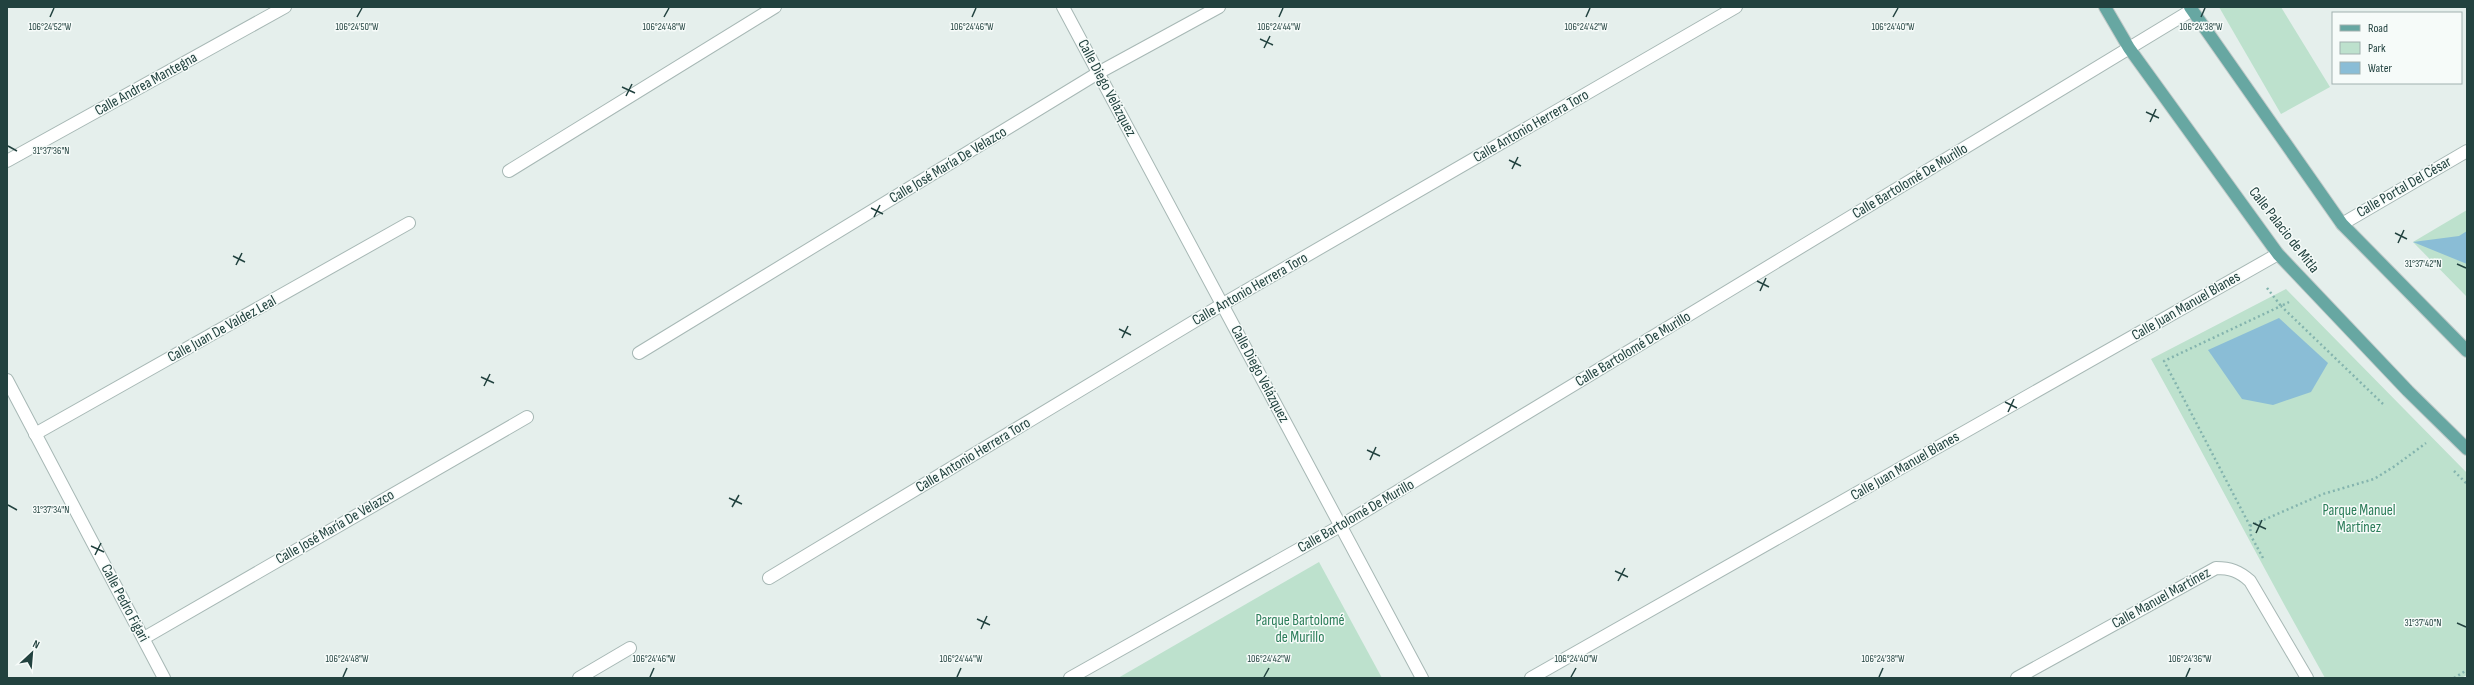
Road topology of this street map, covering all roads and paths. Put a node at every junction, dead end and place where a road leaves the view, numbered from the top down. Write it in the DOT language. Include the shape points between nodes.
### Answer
graph roads {
  1 [pos="284,7"];
  2 [pos="775,7"];
  3 [pos="1063,7"];
  4 [pos="1219,7"];
  5 [pos="1736,7"];
  6 [pos="2105,7"];
  7 [pos="2191,9"];
  8 [pos="2129,48"];
  9 [pos="1098,73"];
  10 [pos="2467,151"];
  11 [pos="7,161"];
  12 [pos="509,171"];
  13 [pos="409,223"];
  14 [pos="2342,224"];
  15 [pos="2278,254"];
  16 [pos="1223,304"];
  17 [pos="2467,351"];
  18 [pos="639,353"];
  19 [pos="7,380"];
  20 [pos="2384,405"];
  21 [pos="527,417"];
  22 [pos="2442,426"];
  23 [pos="35,434"];
  24 [pos="2419,438"];
  25 [pos="2424,444"];
  26 [pos="2430,449"];
  27 [pos="2467,449"];
  28 [pos="2451,469"];
  29 [pos="2467,484"];
  30 [pos="1342,525"];
  31 [pos="2250,526"];
  32 [pos="2265,563"];
  33 [pos="769,578"];
  34 [pos="144,638"];
  35 [pos="630,648"];
  36 [pos="2467,670"];
  37 [pos="164,678"];
  38 [pos="579,678"];
  39 [pos="1070,678"];
  40 [pos="1422,678"];
  41 [pos="1531,678"];
  42 [pos="2017,678"];
  43 [pos="2307,678"];
  44 [pos="2454,678"];
  1 -- 11 [label="street, Calle Andrea Mantegna"];
  2 -- 12 [label="street"];
  3 -- 9 [label="street, Calle Diego Velázquez"];
  4 -- 9 [label="street, Calle José María De Velazco"];
  5 -- 16 [label="street, Calle Antonio Herrera Toro"];
  6 -- 8 [label="main road, Calle Palacio de Mitla"];
  7 -- 8 [label="street, Calle Bartolomé De Murillo"];
  7 -- 14 [label="main road"];
  8 -- 15 [label="main road, Calle Palacio de Mitla"];
  8 -- 30 [label="street, Calle Bartolomé De Murillo"];
  9 -- 16 [label="street, Calle Diego Velázquez"];
  9 -- 18 [label="street, Calle José María De Velazco"];
  10 -- 14 [label="street, Calle Portal Del César"];
  13 -- 23 [label="street, Calle Juan De Valdez Leal"];
  14 -- 17 [label="main road"];
  15 -- 22 [label="main road, Calle Palacio de Mitla"];
  15 -- 41 [label="street, Calle Juan Manuel Blanes"];
  16 -- 30 [label="street, Calle Diego Velázquez"];
  16 -- 33 [label="street, Calle Antonio Herrera Toro"];
  19 -- 23 [label="street, Calle Pedro Figari"];
  20 -- 31 [label="path" via="2281,306 2164,361"];
  21 -- 34 [label="street, Calle José María De Velazco"];
  22 -- 25 [label="path"];
  22 -- 27 [label="main road, Calle Palacio de Mitla"];
  23 -- 34 [label="street, Calle Pedro Figari"];
  24 -- 25 [label="path"];
  25 -- 26 [label="path"];
  25 -- 31 [label="path" via="2374,479 2323,494"];
  28 -- 29 [label="path"];
  30 -- 39 [label="street, Calle Bartolomé De Murillo"];
  30 -- 40 [label="street, Calle Diego Velázquez"];
  31 -- 32 [label="path" via="2251,536"];
  34 -- 37 [label="street, Calle Pedro Figari"];
  35 -- 38 [label="street"];
  36 -- 44 [label="path"];
  42 -- 43 [label="street, Calle Manuel Martínez" via="2216,568 2239,572 2250,581"];
}
